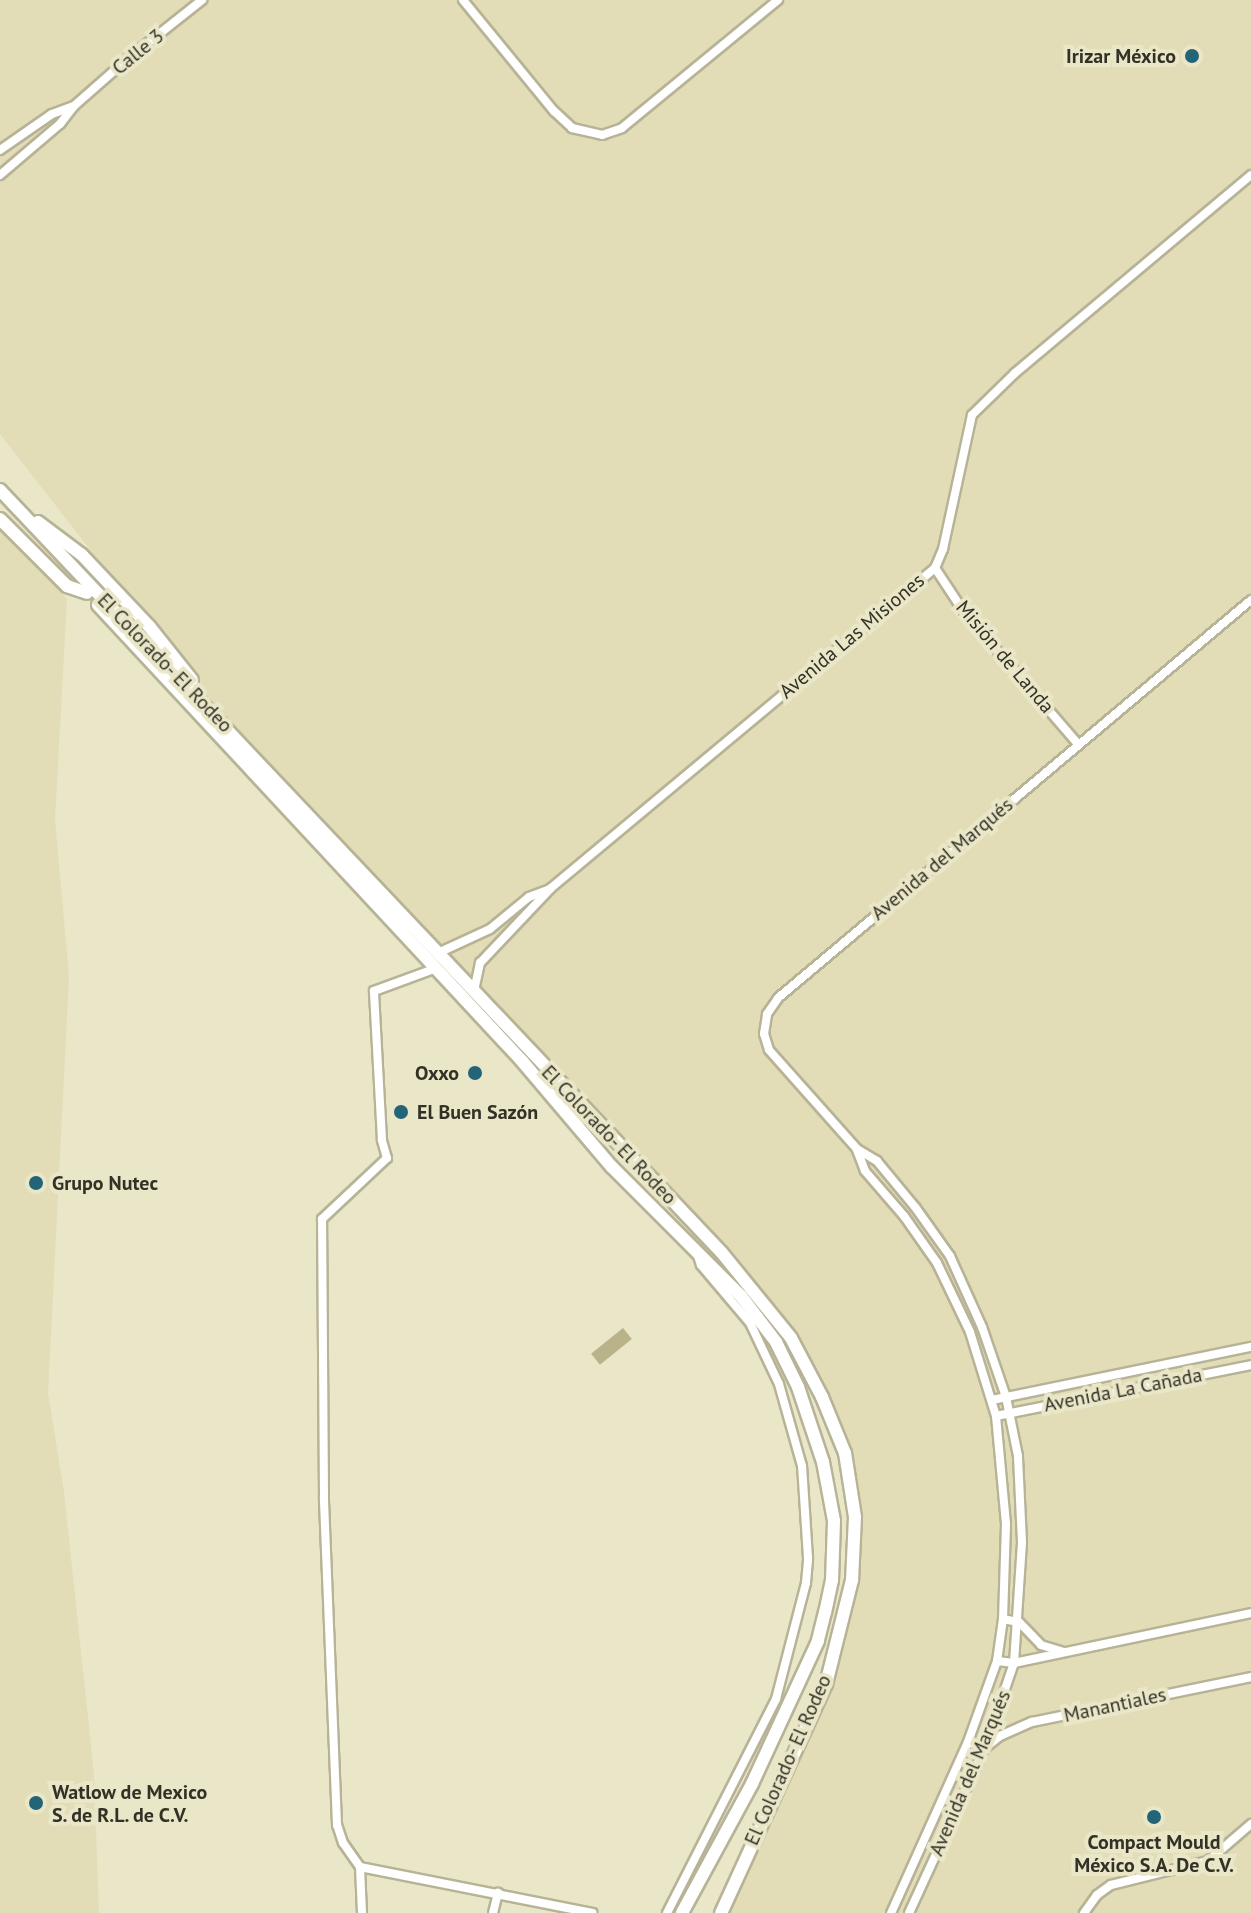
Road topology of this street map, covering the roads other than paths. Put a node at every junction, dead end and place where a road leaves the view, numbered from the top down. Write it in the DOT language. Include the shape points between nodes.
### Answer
graph roads {
  1 [pos="202,0"];
  2 [pos="463,0"];
  3 [pos="778,0"];
  4 [pos="74,106"];
  5 [pos="0,150"];
  6 [pos="0,175"];
  7 [pos="1251,175"];
  8 [pos="2,496"];
  9 [pos="0,519"];
  10 [pos="935,568"];
  11 [pos="87,593"];
  12 [pos="1251,600"];
  13 [pos="1078,744"];
  14 [pos="551,888"];
  15 [pos="438,953"];
  16 [pos="437,968"];
  17 [pos="474,992"];
  18 [pos="857,1149"];
  19 [pos="697,1251"];
  20 [pos="970,1299"];
  21 [pos="957,1305"];
  22 [pos="1251,1347"];
  23 [pos="1251,1365"];
  24 [pos="1006,1397"];
  25 [pos="992,1400"];
  26 [pos="1009,1413"];
  27 [pos="996,1416"];
  28 [pos="1006,1524"];
  29 [pos="1021,1524"];
  30 [pos="1005,1572"];
  31 [pos="1021,1574"];
  32 [pos="1251,1613"];
  33 [pos="1003,1619"];
  34 [pos="1019,1622"];
  35 [pos="1065,1652"];
  36 [pos="997,1661"];
  37 [pos="1014,1663"];
  38 [pos="1251,1677"];
  39 [pos="968,1742"];
  40 [pos="985,1748"];
  41 [pos="945,1791"];
  42 [pos="960,1798"];
  43 [pos="1251,1824"];
  44 [pos="360,1867"];
  45 [pos="498,1893"];
  46 [pos="899,1894"];
  47 [pos="679,1896"];
  48 [pos="915,1901"];
  49 [pos="362,1913"];
  50 [pos="493,1913"];
  51 [pos="593,1913"];
  52 [pos="667,1913"];
  53 [pos="680,1913"];
  54 [pos="721,1913"];
  55 [pos="891,1913"];
  56 [pos="909,1913"];
  57 [pos="1084,1913"];
  1 -- 4 [label="street, Calle 3"];
  2 -- 3 [label="street" via="554,111 572,128 602,135 622,128"];
  4 -- 5 [label="street" via="52,114"];
  4 -- 6 [label="street"];
  7 -- 10 [label="street, Avenida Las Misiones" via="972,415"];
  8 -- 11 [label="main road, El Colorado- El Rodeo"];
  8 -- 15 [label="main road, El Colorado- El Rodeo" via="82,555 149,626 233,733"];
  9 -- 11 [label="main road" via="67,586"];
  10 -- 13 [label="street, Misión de Landa" via="964,612"];
  10 -- 14 [label="street, Avenida Las Misiones"];
  11 -- 16 [label="main road, El Colorado- El Rodeo"];
  12 -- 13 [label="street, Avenida del Marqués"];
  13 -- 18 [label="street, Avenida del Marqués" via="778,998 767,1014 764,1034 769,1050"];
  14 -- 15 [label="street, Avenida Las Misiones" via="529,897 490,929"];
  14 -- 17 [label="street, Avenida Las Misiones" via="480,963"];
  15 -- 17 [label="main road, El Colorado- El Rodeo"];
  16 -- 19 [label="main road, El Colorado- El Rodeo" via="612,1167"];
  16 -- 44 [label="street" via="374,991 387,1158 322,1219 324,1497 337,1825"];
  17 -- 54 [label="main road, El Colorado- El Rodeo" via="765,1303 791,1338 845,1453 855,1517 852,1580 836,1648 826,1684"];
  18 -- 20 [label="street, Avenida del Marqués" via="877,1161 915,1207 950,1256"];
  18 -- 21 [label="street, Avenida del Marqués" via="865,1171 937,1263"];
  19 -- 47 [label="street" via="701,1265 750,1323 779,1384 802,1466 808,1558 776,1699"];
  19 -- 53 [label="main road, El Colorado- El Rodeo" via="776,1342 798,1387 823,1462 834,1521 832,1580 818,1641 752,1784"];
  20 -- 21 [label="street"];
  20 -- 24 [label="street, Avenida del Marqués"];
  21 -- 25 [label="street"];
  22 -- 24 [label="street"];
  23 -- 26 [label="street, Avenida La Cañada"];
  24 -- 25 [label="street"];
  24 -- 26 [label="street, Avenida del Marqués"];
  25 -- 27 [label="street"];
  26 -- 27 [label="street, Avenida La Cañada"];
  26 -- 29 [label="street, Avenida del Marqués" via="1018,1456"];
  27 -- 28 [label="street"];
  28 -- 29 [label="street"];
  28 -- 30 [label="street"];
  29 -- 31 [label="street, Avenida del Marqués"];
  30 -- 31 [label="street"];
  30 -- 33 [label="street"];
  31 -- 34 [label="street, Avenida del Marqués"];
  32 -- 35 [label="street"];
  33 -- 34 [label="street"];
  33 -- 36 [label="street"];
  34 -- 35 [label="street" via="1041,1645"];
  34 -- 37 [label="street, Avenida del Marqués"];
  35 -- 37 [label="street"];
  36 -- 37 [label="street"];
  36 -- 39 [label="street"];
  37 -- 40 [label="street, Avenida del Marqués"];
  38 -- 40 [label="street, Manantiales" via="1032,1722"];
  39 -- 40 [label="street"];
  39 -- 41 [label="street"];
  40 -- 42 [label="street, Avenida del Marqués"];
  41 -- 42 [label="street"];
  41 -- 46 [label="street"];
  42 -- 48 [label="street, Avenida del Marqués"];
  43 -- 57 [label="street" via="1208,1861 1111,1885"];
  44 -- 45 [label="street"];
  44 -- 49 [label="street"];
  45 -- 50 [label="street"];
  45 -- 51 [label="street"];
  46 -- 48 [label="street"];
  46 -- 55 [label="street"];
  47 -- 52 [label="street"];
  47 -- 53 [label="street"];
  48 -- 56 [label="street, Avenida del Marqués"];
}
